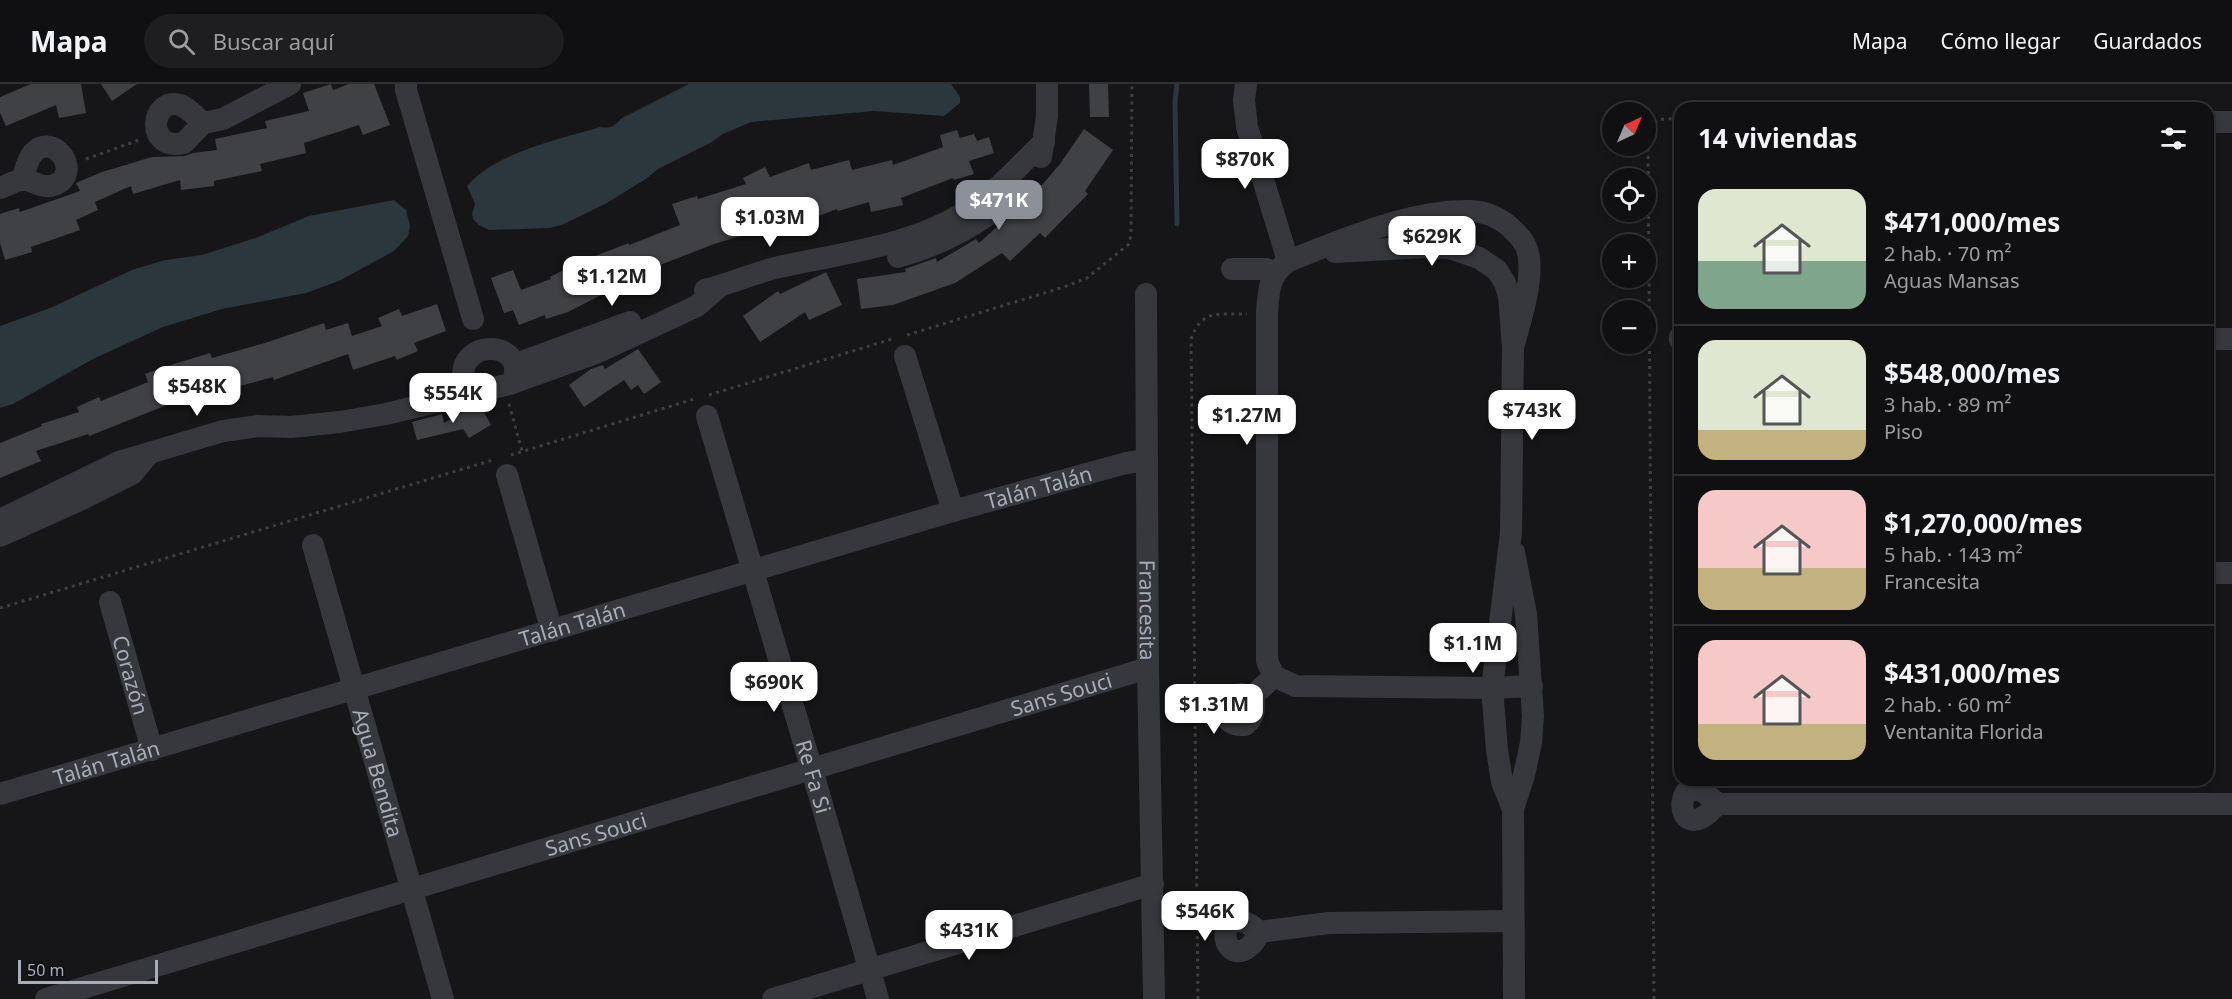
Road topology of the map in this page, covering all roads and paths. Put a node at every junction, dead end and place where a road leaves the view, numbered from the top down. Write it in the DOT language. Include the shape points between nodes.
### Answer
graph roads {
  1 [pos="290,84"];
  2 [pos="1047,84"];
  3 [pos="1132,84"];
  4 [pos="1246,84"];
  5 [pos="1264,84"];
  6 [pos="404,86"];
  7 [pos="1246,111"];
  8 [pos="1674,119"];
  9 [pos="2214,122"];
  10 [pos="2232,122"];
  11 [pos="203,123"];
  12 [pos="158,134"];
  13 [pos="67,166"];
  14 [pos="22,180"];
  15 [pos="0,188"];
  16 [pos="1309,253"];
  17 [pos="1282,267"];
  18 [pos="1232,269"];
  19 [pos="1146,294"];
  20 [pos="1267,313"];
  21 [pos="473,319"];
  22 [pos="2214,339"];
  23 [pos="2232,339"];
  24 [pos="902,343"];
  25 [pos="1513,348"];
  26 [pos="508,371"];
  27 [pos="468,378"];
  28 [pos="707,416"];
  29 [pos="522,451"];
  30 [pos="148,455"];
  31 [pos="1148,460"];
  32 [pos="506,463"];
  33 [pos="953,512"];
  34 [pos="0,519"];
  35 [pos="1510,533"];
  36 [pos="0,536"];
  37 [pos="313,545"];
  38 [pos="753,571"];
  39 [pos="2214,573"];
  40 [pos="2232,573"];
  41 [pos="110,602"];
  42 [pos="0,608"];
  43 [pos="552,632"];
  44 [pos="1148,669"];
  45 [pos="1274,676"];
  46 [pos="1532,686"];
  47 [pos="1492,688"];
  48 [pos="354,691"];
  49 [pos="1253,696"];
  50 [pos="152,750"];
  51 [pos="812,770"];
  52 [pos="0,794"];
  53 [pos="1717,804"];
  54 [pos="2232,804"];
  55 [pos="1513,809"];
  56 [pos="1153,884"];
  57 [pos="412,891"];
  58 [pos="1513,921"];
  59 [pos="1260,932"];
  60 [pos="868,970"];
  61 [pos="46,999"];
  62 [pos="444,999"];
  63 [pos="773,999"];
  64 [pos="878,999"];
  65 [pos="1154,999"];
  66 [pos="1198,999"];
  67 [pos="1514,999"];
  68 [pos="1654,999"];
  1 -- 11 [label="street" via="223,118"];
  2 -- 26 [label="street" via="1044,142 996,190 948,222 889,244 777,268 719,287 697,306 596,352"];
  3 -- 24 [label="path" via="1129,244 1087,278"];
  4 -- 7 [label="street"];
  5 -- 7 [label="street"];
  6 -- 21 [label="street"];
  7 -- 17 [label="street"];
  8 -- 68 [label="path" via="1660,119 1652,124 1648,135"];
  9 -- 10 [label="street"];
  11 -- 12 [label="street" via="177,144 163,141"];
  11 -- 12 [label="street" via="181,105 167,106 157,117"];
  12 -- 13 [label="path"];
  13 -- 14 [label="street" via="62,181 56,185 41,186"];
  13 -- 14 [label="street" via="60,152 45,147 32,154"];
  14 -- 15 [label="street"];
  16 -- 17 [label="street"];
  16 -- 25 [label="street" via="1442,247 1479,258 1497,270 1505,283"];
  16 -- 25 [label="street" via="1416,218 1471,211 1492,216 1508,224 1522,238 1529,256 1530,280"];
  17 -- 18 [label="street"];
  17 -- 20 [label="street" via="1270,282"];
  19 -- 31 [label="street, Francesita"];
  20 -- 45 [label="street" via="1267,661"];
  20 -- 66 [label="path" via="1208,316 1201,319 1191,339"];
  21 -- 26 [label="street"];
  21 -- 27 [label="street"];
  22 -- 23 [label="street"];
  24 -- 29 [label="path"];
  24 -- 33 [label="street"];
  25 -- 35 [label="street"];
  26 -- 27 [label="street"];
  26 -- 27 [label="street" via="483,349 473,354"];
  26 -- 29 [label="path"];
  27 -- 30 [label="street" via="386,414 340,422 224,431"];
  28 -- 38 [label="street, Re Fa Si"];
  29 -- 32 [label="path"];
  30 -- 34 [label="street" via="119,462"];
  30 -- 36 [label="street" via="132,474"];
  31 -- 33 [label="street, Talán Talán"];
  31 -- 44 [label="street, Francesita"];
  32 -- 42 [label="path"];
  32 -- 43 [label="street"];
  33 -- 38 [label="street, Talán Talán"];
  35 -- 46 [label="street" via="1526,614"];
  35 -- 47 [label="street"];
  37 -- 48 [label="street, Agua Bendita"];
  38 -- 43 [label="street, Talán Talán"];
  38 -- 51 [label="street, Re Fa Si"];
  39 -- 40 [label="street"];
  41 -- 50 [label="street, Corazón"];
  43 -- 48 [label="street, Talán Talán"];
  44 -- 51 [label="street, Sans Souci"];
  44 -- 56 [label="street, Francesita"];
  45 -- 47 [label="street" via="1295,686"];
  45 -- 49 [label="street"];
  46 -- 47 [label="street"];
  46 -- 55 [label="street" via="1531,743"];
  47 -- 55 [label="street" via="1502,782"];
  48 -- 50 [label="street, Talán Talán"];
  48 -- 57 [label="street, Agua Bendita"];
  50 -- 52 [label="street, Talán Talán"];
  51 -- 57 [label="street, Sans Souci"];
  51 -- 60 [label="street, Re Fa Si"];
  53 -- 54 [label="street"];
  55 -- 58 [label="street"];
  56 -- 60 [label="street"];
  56 -- 65 [label="street, Francesita"];
  57 -- 61 [label="street, Sans Souci"];
  57 -- 62 [label="street, Agua Bendita"];
  58 -- 59 [label="street" via="1329,923"];
  58 -- 67 [label="street"];
  60 -- 63 [label="street"];
  60 -- 64 [label="street, Re Fa Si"];
}
